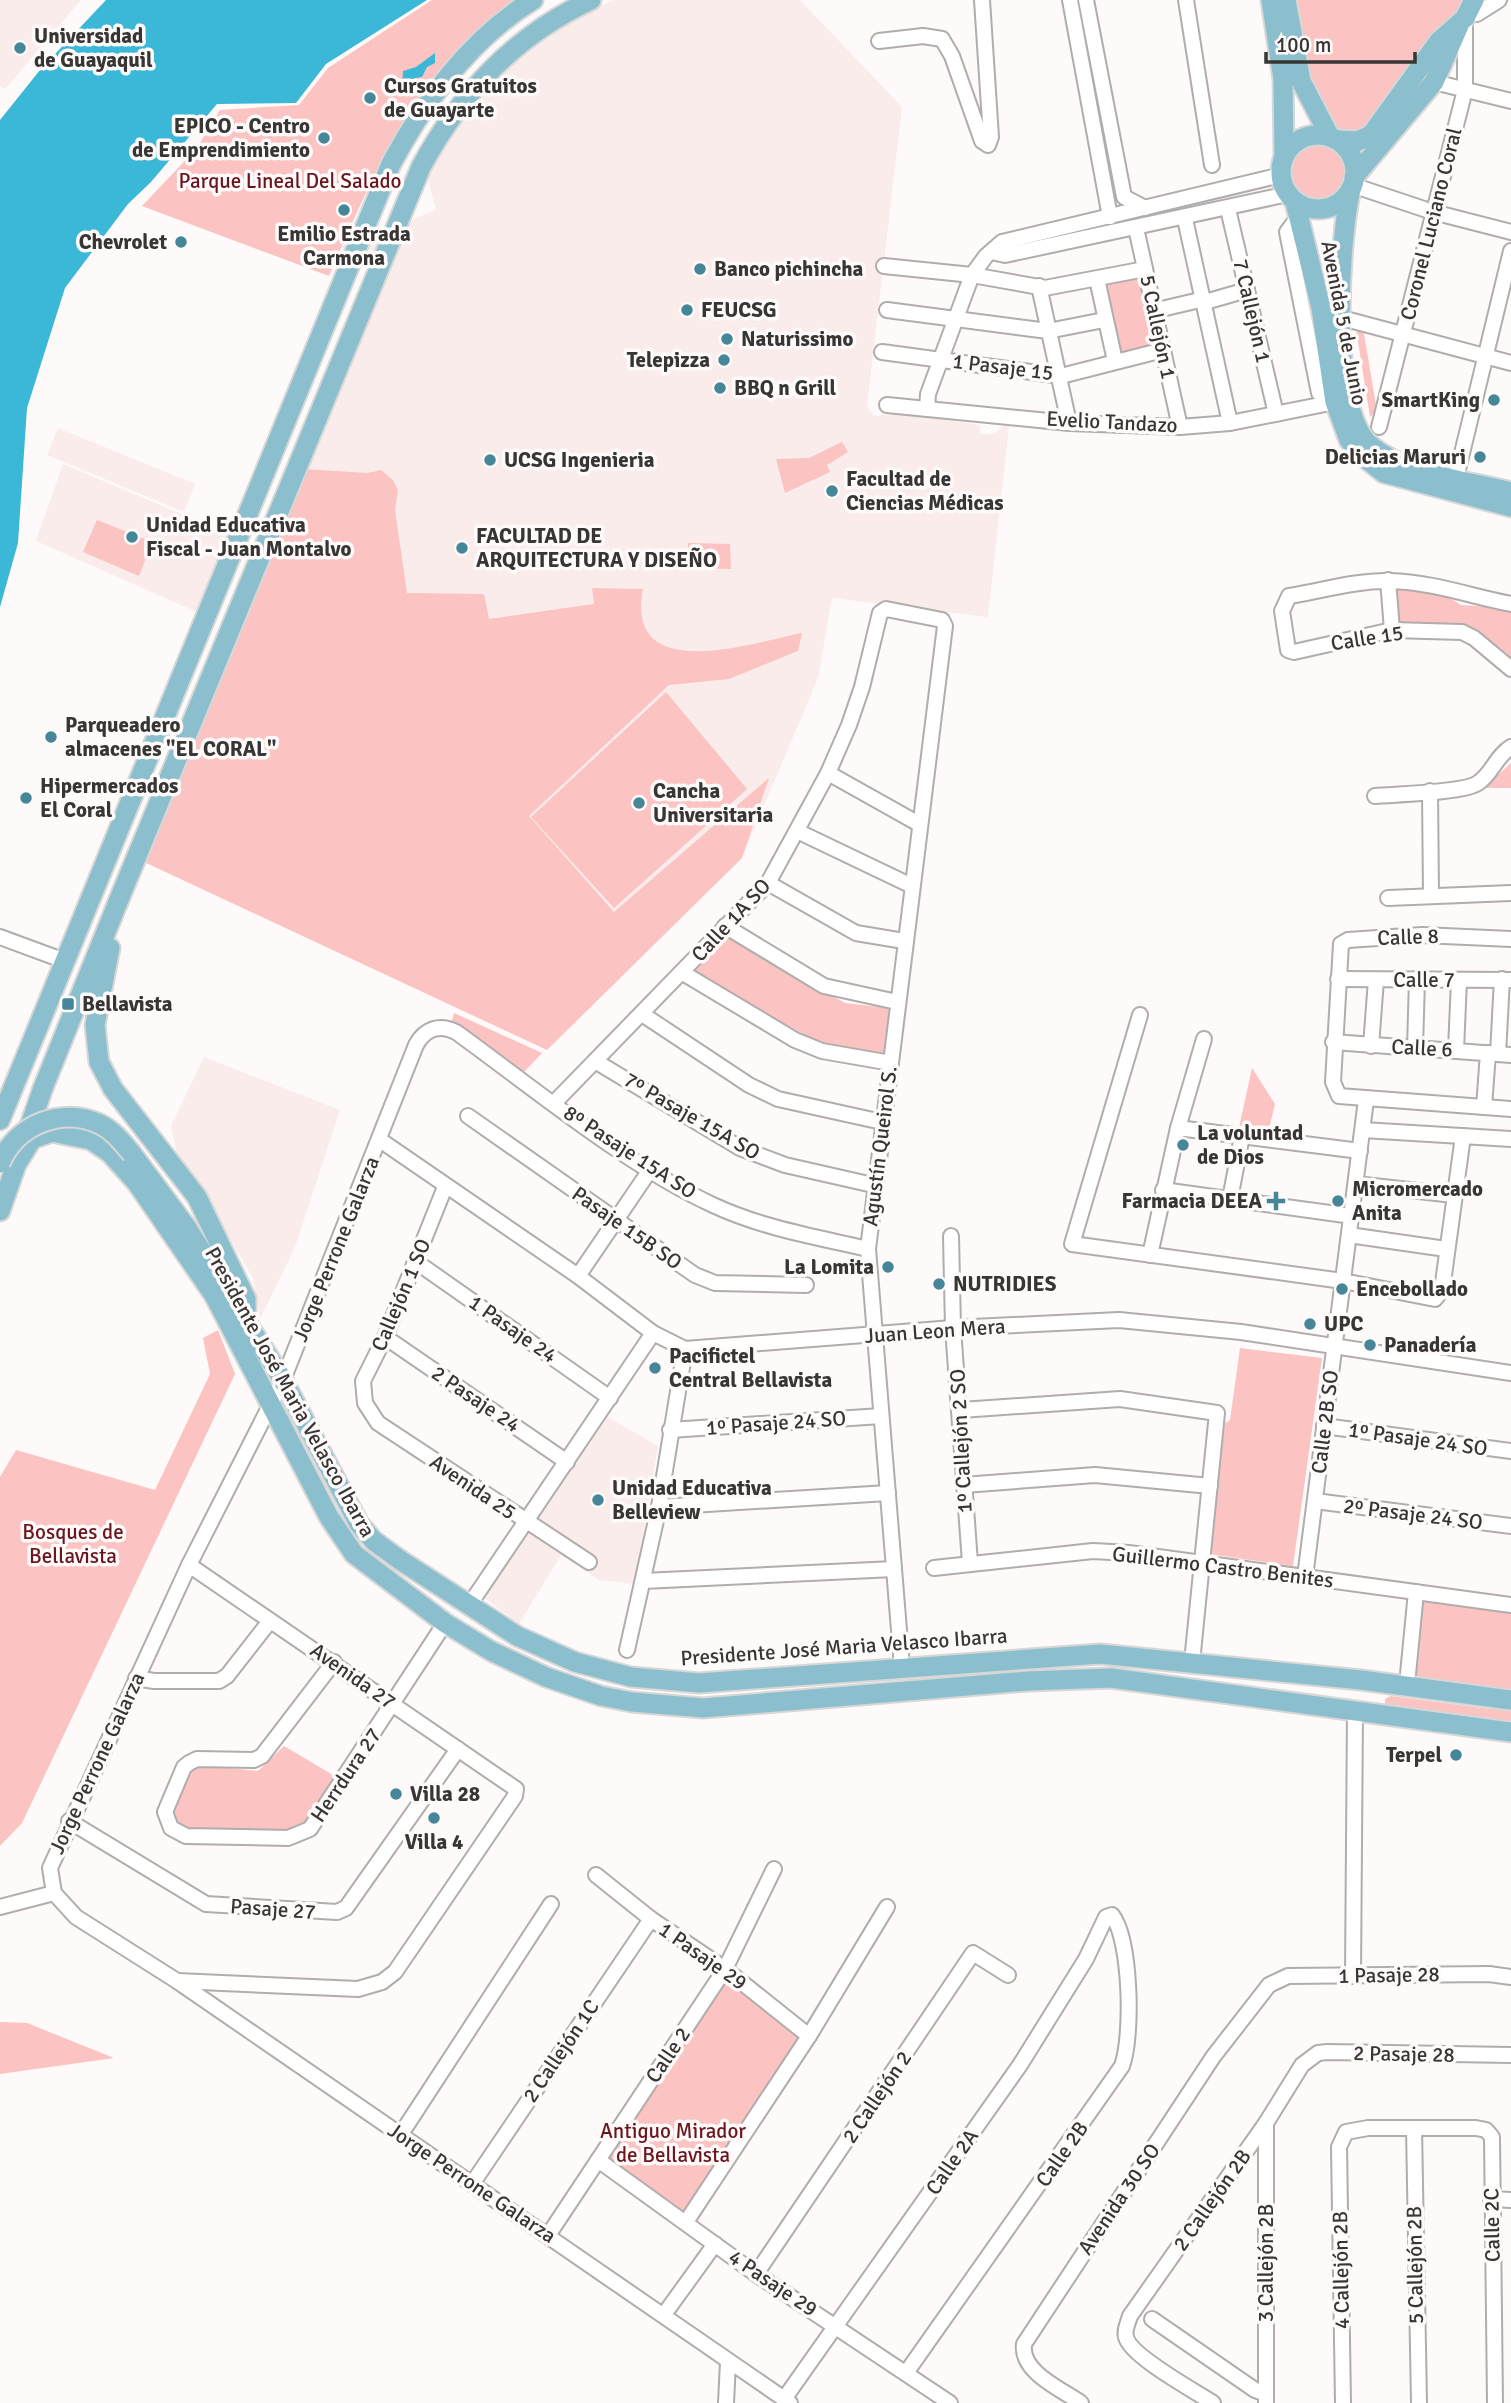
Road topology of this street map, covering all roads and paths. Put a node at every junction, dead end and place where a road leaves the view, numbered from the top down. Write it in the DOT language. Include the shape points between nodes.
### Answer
graph roads {
  1 [pos="533,0"];
  2 [pos="591,0"];
  3 [pos="982,0"];
  4 [pos="1070,0"];
  5 [pos="1086,0"];
  6 [pos="1186,0"];
  7 [pos="1269,0"];
  8 [pos="1286,0"];
  9 [pos="1499,0"];
  10 [pos="1467,14"];
  11 [pos="879,41"];
  12 [pos="1434,82"];
  13 [pos="1465,89"];
  14 [pos="1511,101"];
  15 [pos="1333,138"];
  16 [pos="1212,165"];
  17 [pos="1282,166"];
  18 [pos="1352,184"];
  19 [pos="1294,204"];
  20 [pos="1145,208"];
  21 [pos="1228,209"];
  22 [pos="1433,212"];
  23 [pos="1110,216"];
  24 [pos="1185,219"];
  25 [pos="1136,228"];
  26 [pos="1511,232"];
  27 [pos="1511,251"];
  28 [pos="992,252"];
  29 [pos="884,266"];
  30 [pos="1145,269"];
  31 [pos="972,275"];
  32 [pos="1097,279"];
  33 [pos="1039,286"];
  34 [pos="1247,290"];
  35 [pos="1204,300"];
  36 [pos="887,310"];
  37 [pos="1153,312"];
  38 [pos="1338,317"];
  39 [pos="955,319"];
  40 [pos="1104,320"];
  41 [pos="1048,331"];
  42 [pos="1404,333"];
  43 [pos="1163,351"];
  44 [pos="882,352"];
  45 [pos="1486,357"];
  46 [pos="940,359"];
  47 [pos="1115,361"];
  48 [pos="1511,363"];
  49 [pos="1061,376"];
  50 [pos="1327,397"];
  51 [pos="887,405"];
  52 [pos="927,409"];
  53 [pos="1276,414"];
  54 [pos="1069,423"];
  55 [pos="1230,423"];
  56 [pos="1180,427"];
  57 [pos="1379,427"];
  58 [pos="1456,478"];
  59 [pos="1511,492"];
  60 [pos="1511,508"];
  61 [pos="1388,580"];
  62 [pos="1511,604"];
  63 [pos="945,626"];
  64 [pos="1392,630"];
  65 [pos="1511,669"];
  66 [pos="1511,747"];
  67 [pos="828,773"];
  68 [pos="1430,791"];
  69 [pos="1375,796"];
  70 [pos="919,824"];
  71 [pos="797,831"];
  72 [pos="768,883"];
  73 [pos="912,886"];
  74 [pos="1511,893"];
  75 [pos="1431,895"];
  76 [pos="120,897"];
  77 [pos="1388,898"];
  78 [pos="725,926"];
  79 [pos="0,937"];
  80 [pos="1511,939"];
  81 [pos="904,941"];
  82 [pos="65,961"];
  83 [pos="683,973"];
  84 [pos="1338,979"];
  85 [pos="1417,979"];
  86 [pos="1506,979"];
  87 [pos="1376,980"];
  88 [pos="1459,980"];
  89 [pos="897,1002"];
  90 [pos="642,1014"];
  91 [pos="1140,1015"];
  92 [pos="1203,1039"];
  93 [pos="1333,1042"];
  94 [pos="416,1045"];
  95 [pos="1371,1045"];
  96 [pos="1415,1048"];
  97 [pos="1456,1050"];
  98 [pos="1499,1054"];
  99 [pos="595,1061"];
  100 [pos="891,1063"];
  101 [pos="1366,1100"];
  102 [pos="554,1103"];
  103 [pos="1484,1107"];
  104 [pos="1511,1109"];
  105 [pos="468,1116"];
  106 [pos="0,1120"];
  107 [pos="882,1122"];
  108 [pos="1178,1128"];
  109 [pos="1363,1130"];
  110 [pos="1242,1136"];
  111 [pos="1463,1136"];
  112 [pos="1511,1139"];
  113 [pos="380,1140"];
  114 [pos="1360,1151"];
  115 [pos="10,1162"];
  116 [pos="650,1170"];
  117 [pos="1356,1184"];
  118 [pos="873,1185"];
  119 [pos="446,1187"];
  120 [pos="1163,1190"];
  121 [pos="1454,1195"];
  122 [pos="1230,1199"];
  123 [pos="0,1211"];
  124 [pos="1352,1216"];
  125 [pos="614,1219"];
  126 [pos="1349,1235"];
  127 [pos="951,1236"];
  128 [pos="867,1249"];
  129 [pos="1446,1249"];
  130 [pos="1150,1255"];
  131 [pos="415,1261"];
  132 [pos="578,1276"];
  133 [pos="1343,1281"];
  134 [pos="806,1285"];
  135 [pos="248,1325"];
  136 [pos="953,1328"];
  137 [pos="653,1333"];
  138 [pos="875,1335"];
  139 [pos="385,1337"];
  140 [pos="1335,1346"];
  141 [pos="685,1349"];
  142 [pos="1511,1373"];
  143 [pos="283,1380"];
  144 [pos="610,1398"];
  145 [pos="365,1403"];
  146 [pos="270,1407"];
  147 [pos="961,1410"];
  148 [pos="881,1416"];
  149 [pos="1324,1426"];
  150 [pos="670,1430"];
  151 [pos="1511,1451"];
  152 [pos="567,1462"];
  153 [pos="964,1485"];
  154 [pos="1210,1486"];
  155 [pos="888,1493"];
  156 [pos="1315,1501"];
  157 [pos="659,1507"];
  158 [pos="526,1522"];
  159 [pos="1511,1526"];
  160 [pos="589,1562"];
  161 [pos="970,1563"];
  162 [pos="1202,1563"];
  163 [pos="189,1565"];
  164 [pos="934,1568"];
  165 [pos="894,1569"];
  166 [pos="1305,1577"];
  167 [pos="643,1581"];
  168 [pos="1416,1592"];
  169 [pos="1511,1605"];
  170 [pos="468,1606"];
  171 [pos="270,1621"];
  172 [pos="445,1623"];
  173 [pos="627,1650"];
  174 [pos="1025,1658"];
  175 [pos="334,1662"];
  176 [pos="1192,1662"];
  177 [pos="902,1667"];
  178 [pos="136,1678"];
  179 [pos="1361,1680"];
  180 [pos="1402,1680"];
  181 [pos="1028,1681"];
  182 [pos="1511,1700"];
  183 [pos="393,1704"];
  184 [pos="1355,1711"];
  185 [pos="1391,1716"];
  186 [pos="1511,1732"];
  187 [pos="458,1749"];
  188 [pos="69,1821"];
  189 [pos="774,1869"];
  190 [pos="596,1875"];
  191 [pos="54,1893"];
  192 [pos="551,1904"];
  193 [pos="0,1907"];
  194 [pos="887,1907"];
  195 [pos="1106,1917"];
  196 [pos="651,1919"];
  197 [pos="725,1969"];
  198 [pos="1008,1975"];
  199 [pos="1353,1976"];
  200 [pos="1511,1977"];
  201 [pos="177,1981"];
  202 [pos="1269,1985"];
  203 [pos="809,2036"];
  204 [pos="1511,2055"];
  205 [pos="1302,2065"];
  206 [pos="1266,2123"];
  207 [pos="1414,2128"];
  208 [pos="401,2134"];
  209 [pos="598,2160"];
  210 [pos="472,2184"];
  211 [pos="1491,2199"];
  212 [pos="1511,2200"];
  213 [pos="687,2222"];
  214 [pos="549,2234"];
  215 [pos="715,2244"];
  216 [pos="757,2274"];
  217 [pos="668,2309"];
  218 [pos="1152,2319"];
  219 [pos="836,2325"];
  220 [pos="728,2362"];
  221 [pos="906,2373"];
  222 [pos="1266,2393"];
  223 [pos="787,2401"];
  224 [pos="726,2403"];
  225 [pos="950,2403"];
  226 [pos="1081,2403"];
  227 [pos="1213,2403"];
  228 [pos="1343,2403"];
  229 [pos="1419,2403"];
  230 [pos="1495,2403"];
  1 -- 82 [label="main road" via="456,67 420,114 391,164"];
  2 -- 76 [label="main road" via="525,38 490,69 452,115 421,167"];
  3 -- 11 [label="street" via="988,145 982,141 942,39 923,36"];
  4 -- 23 [label="street"];
  5 -- 20 [label="street" via="1124,197"];
  6 -- 16 [label="street"];
  7 -- 17 [label="main road" via="1284,98"];
  8 -- 15 [label="main road" via="1301,81"];
  9 -- 10 [label="street" via="1484,12"];
  10 -- 12 [label="main road"];
  10 -- 13 [label="street, Coronel Luciano Coral"];
  10 -- 15 [label="main road" via="1439,41 1371,135 1358,141"];
  12 -- 13 [label="street"];
  12 -- 18 [label="main road"];
  13 -- 14 [label="street"];
  13 -- 22 [label="street, Coronel Luciano Coral"];
  15 -- 17 [label="main road" via="1319,135 1298,140"];
  15 -- 18 [label="main road" via="1351,156"];
  17 -- 19 [label="main road"];
  17 -- 20 [label="street"];
  18 -- 19 [label="main road" via="1336,205 1315,209"];
  18 -- 22 [label="street"];
  18 -- 38 [label="main road, Avenida 5 de Junio" via="1339,274"];
  19 -- 21 [label="street"];
  19 -- 50 [label="main road, Avenida 5 de Junio"];
  20 -- 23 [label="street"];
  21 -- 24 [label="street"];
  21 -- 34 [label="street, 7 Callejón 1"];
  22 -- 26 [label="street"];
  22 -- 42 [label="street, Coronel Luciano Coral"];
  23 -- 28 [label="street" via="1002,242"];
  24 -- 25 [label="street"];
  24 -- 35 [label="street"];
  25 -- 28 [label="street" via="1005,255"];
  25 -- 30 [label="street, 5 Callejón 1"];
  27 -- 45 [label="street"];
  28 -- 31 [label="street"];
  29 -- 31 [label="street"];
  30 -- 32 [label="street"];
  30 -- 37 [label="street, 5 Callejón 1"];
  31 -- 33 [label="street"];
  31 -- 39 [label="street"];
  32 -- 33 [label="street" via="1056,288"];
  32 -- 40 [label="street"];
  33 -- 41 [label="street"];
  34 -- 35 [label="street"];
  34 -- 53 [label="street, 7 Callejón 1"];
  35 -- 37 [label="street"];
  35 -- 55 [label="street"];
  36 -- 39 [label="street"];
  37 -- 43 [label="street, 5 Callejón 1"];
  38 -- 42 [label="street"];
  38 -- 58 [label="main road, Avenida 5 de Junio" via="1349,398 1368,443 1395,461"];
  39 -- 41 [label="street"];
  39 -- 46 [label="street"];
  40 -- 41 [label="street"];
  40 -- 47 [label="street"];
  41 -- 49 [label="street"];
  42 -- 45 [label="street"];
  42 -- 57 [label="street, Coronel Luciano Coral"];
  43 -- 47 [label="street, 1 Pasaje 15"];
  43 -- 56 [label="street, 5 Callejón 1"];
  44 -- 46 [label="street, 1 Pasaje 15"];
  45 -- 48 [label="street"];
  45 -- 58 [label="street"];
  46 -- 49 [label="street, 1 Pasaje 15"];
  46 -- 52 [label="street"];
  47 -- 49 [label="street, 1 Pasaje 15"];
  49 -- 54 [label="street"];
  50 -- 53 [label="street, Evelio Tandazo"];
  50 -- 60 [label="main road, Avenida 5 de Junio" via="1349,440 1384,472"];
  51 -- 52 [label="street, Evelio Tandazo"];
  52 -- 54 [label="street, Evelio Tandazo"];
  53 -- 55 [label="street, Evelio Tandazo"];
  54 -- 56 [label="street, Evelio Tandazo"];
  55 -- 56 [label="street, Evelio Tandazo"];
  58 -- 59 [label="main road, Avenida 5 de Junio"];
  61 -- 62 [label="street" via="1441,586"];
  61 -- 64 [label="street"];
  61 -- 64 [label="street, Calle 15" via="1289,596 1282,611 1285,644 1294,652"];
  63 -- 67 [label="street, Calle 1A SO" via="935,617 886,609 880,613 862,687"];
  63 -- 70 [label="street, Agustín Queirol S."];
  64 -- 65 [label="street, Calle 15" via="1468,633"];
  66 -- 68 [label="street" via="1470,788"];
  67 -- 70 [label="street"];
  67 -- 71 [label="street, Calle 1A SO"];
  68 -- 69 [label="street"];
  68 -- 75 [label="street"];
  70 -- 73 [label="street, Agustín Queirol S."];
  71 -- 72 [label="street, Calle 1A SO"];
  71 -- 73 [label="street"];
  72 -- 78 [label="street, Calle 1A SO"];
  72 -- 81 [label="street" via="856,933"];
  73 -- 81 [label="street, Agustín Queirol S."];
  74 -- 75 [label="street"];
  75 -- 77 [label="street"];
  76 -- 115 [label="main road"];
  76 -- 135 [label="main road" via="98,1002 94,1039 99,1062 113,1089 197,1197 246,1299"];
  78 -- 83 [label="street, Calle 1A SO"];
  78 -- 89 [label="street" via="824,986"];
  79 -- 82 [label="street"];
  80 -- 84 [label="street, Calle 8" via="1422,935 1348,940 1339,950"];
  81 -- 89 [label="street, Agustín Queirol S."];
  82 -- 106 [label="main road"];
  83 -- 90 [label="street, Calle 1A SO"];
  83 -- 100 [label="street" via="795,1040 822,1051"];
  84 -- 87 [label="street, Calle 7"];
  84 -- 93 [label="street, Calle 8"];
  85 -- 87 [label="street, Calle 7"];
  85 -- 88 [label="street, Calle 7"];
  85 -- 96 [label="street"];
  86 -- 88 [label="street, Calle 7"];
  86 -- 98 [label="street"];
  87 -- 95 [label="street"];
  88 -- 97 [label="street"];
  89 -- 100 [label="street, Agustín Queirol S."];
  90 -- 99 [label="street, Calle 1A SO"];
  90 -- 107 [label="street" via="778,1099"];
  91 -- 130 [label="street" via="1072,1244"];
  92 -- 108 [label="street"];
  93 -- 95 [label="street, Calle 6"];
  93 -- 101 [label="street, Calle 8" via="1333,1082 1339,1096"];
  94 -- 102 [label="street, 8º Pasaje 15A SO" via="430,1030 449,1029"];
  94 -- 113 [label="street, Jorge Perrone Galarza"];
  95 -- 96 [label="street, Calle 6"];
  96 -- 97 [label="street, Calle 6"];
  97 -- 98 [label="street, Calle 6"];
  98 -- 103 [label="street"];
  99 -- 102 [label="street, Calle 1A SO"];
  99 -- 118 [label="street, 7º Pasaje 15A SO" via="740,1148 785,1165"];
  100 -- 107 [label="street, Agustín Queirol S."];
  101 -- 103 [label="street"];
  101 -- 109 [label="street, Calle 2B SO"];
  102 -- 116 [label="street, 8º Pasaje 15A SO"];
  103 -- 104 [label="street"];
  105 -- 125 [label="street, Pasaje 15B SO"];
  107 -- 118 [label="street, Agustín Queirol S."];
  108 -- 110 [label="street"];
  108 -- 120 [label="street"];
  109 -- 111 [label="street"];
  109 -- 114 [label="street, Calle 2B SO"];
  110 -- 114 [label="street"];
  110 -- 122 [label="street"];
  111 -- 112 [label="street"];
  111 -- 121 [label="street"];
  113 -- 119 [label="street"];
  113 -- 143 [label="street, Jorge Perrone Galarza"];
  114 -- 117 [label="street, Calle 2B SO"];
  115 -- 123 [label="main road"];
  115 -- 135 [label="main road, Presidente José Maria Velasco Ibarra, bridge" via="9,1146 23,1131 55,1119 84,1119 101,1125 132,1154 187,1228"];
  115 -- 146 [label="main road, Presidente José Maria Velasco Ibarra" via="32,1139 52,1132 91,1140 120,1163 214,1295"];
  116 -- 125 [label="street"];
  116 -- 128 [label="street, 8º Pasaje 15A SO" via="712,1205 752,1221"];
  117 -- 121 [label="street"];
  117 -- 124 [label="street, Calle 2B SO"];
  118 -- 128 [label="street, Agustín Queirol S."];
  119 -- 131 [label="street, Callejón 1 SO"];
  119 -- 132 [label="street"];
  120 -- 122 [label="street"];
  120 -- 130 [label="street"];
  121 -- 129 [label="street"];
  122 -- 124 [label="street"];
  124 -- 126 [label="street, Calle 2B SO"];
  125 -- 132 [label="street"];
  125 -- 134 [label="street, Pasaje 15B SO" via="695,1275 715,1283"];
  126 -- 129 [label="street"];
  126 -- 133 [label="street, Calle 2B SO"];
  127 -- 136 [label="street, 1º Callejón 2 SO"];
  128 -- 138 [label="street, Agustín Queirol S."];
  129 -- 133 [label="street" via="1442,1290 1435,1299"];
  130 -- 133 [label="street"];
  131 -- 139 [label="street, Callejón 1 SO"];
  131 -- 144 [label="street, 1 Pasaje 24"];
  132 -- 137 [label="street"];
  133 -- 140 [label="street, Calle 2B SO"];
  135 -- 143 [label="main road, Presidente José Maria Velasco Ibarra"];
  136 -- 138 [label="street, Juan Leon Mera"];
  136 -- 140 [label="street, Juan Leon Mera" via="1119,1320"];
  136 -- 147 [label="street, 1º Callejón 2 SO"];
  137 -- 141 [label="street"];
  137 -- 144 [label="street"];
  138 -- 141 [label="street, Juan Leon Mera"];
  138 -- 148 [label="street, Agustín Queirol S."];
  139 -- 145 [label="street, Callejón 1 SO" via="363,1381"];
  139 -- 152 [label="street, 2 Pasaje 24"];
  140 -- 142 [label="street, Juan Leon Mera"];
  140 -- 149 [label="street, Calle 2B SO"];
  141 -- 150 [label="street"];
  143 -- 146 [label="street, Jorge Perrone Galarza"];
  143 -- 170 [label="main road, Presidente José Maria Velasco Ibarra" via="359,1524 374,1541"];
  144 -- 152 [label="street"];
  145 -- 158 [label="street, Avenida 25" via="378,1423"];
  146 -- 163 [label="street, Jorge Perrone Galarza"];
  146 -- 172 [label="main road, Presidente José Maria Velasco Ibarra" via="354,1554"];
  147 -- 153 [label="street, 1º Callejón 2 SO"];
  147 -- 154 [label="street" via="1120,1399 1217,1413"];
  148 -- 150 [label="street, 1º Pasaje 24 SO"];
  148 -- 155 [label="street, Agustín Queirol S."];
  149 -- 151 [label="street, 1º Pasaje 24 SO"];
  149 -- 156 [label="street, Calle 2B SO"];
  150 -- 157 [label="street"];
  152 -- 158 [label="street"];
  153 -- 154 [label="street" via="1095,1475"];
  153 -- 161 [label="street, 1º Callejón 2 SO"];
  154 -- 162 [label="street"];
  155 -- 157 [label="street"];
  155 -- 165 [label="street, Agustín Queirol S."];
  156 -- 159 [label="street, 2º Pasaje 24 SO"];
  156 -- 166 [label="street, Calle 2B SO"];
  157 -- 167 [label="street"];
  158 -- 160 [label="street, Avenida 25"];
  158 -- 170 [label="street"];
  161 -- 162 [label="street, Guillermo Castro Benites" via="1093,1551"];
  161 -- 164 [label="street, Guillermo Castro Benites"];
  162 -- 166 [label="street, Guillermo Castro Benites"];
  162 -- 176 [label="street"];
  163 -- 171 [label="street, Avenida 27"];
  163 -- 178 [label="street, Jorge Perrone Galarza"];
  165 -- 167 [label="street"];
  165 -- 177 [label="street, Agustín Queirol S."];
  166 -- 168 [label="street, Guillermo Castro Benites"];
  167 -- 173 [label="street"];
  168 -- 169 [label="street, Guillermo Castro Benites"];
  168 -- 180 [label="street"];
  170 -- 177 [label="main road, Presidente José Maria Velasco Ibarra" via="545,1650 631,1677 699,1682"];
  171 -- 175 [label="street, Avenida 27"];
  171 -- 178 [label="street" via="219,1681"];
  172 -- 181 [label="main road, Presidente José Maria Velasco Ibarra" via="546,1677 601,1696 679,1707"];
  172 -- 183 [label="street, Herrdura 27"];
  174 -- 176 [label="main road, Presidente José Maria Velasco Ibarra" via="1100,1654"];
  174 -- 177 [label="main road, Presidente José Maria Velasco Ibarra"];
  174 -- 181 [label="main road" via="1017,1667"];
  175 -- 183 [label="street, Avenida 27"];
  175 -- 183 [label="street, Herrdura 27" via="262,1756 254,1760 197,1759 184,1767 165,1812 171,1828 186,1836 299,1836 321,1815"];
  176 -- 179 [label="main road, Presidente José Maria Velasco Ibarra"];
  178 -- 188 [label="street, Jorge Perrone Galarza"];
  179 -- 180 [label="main road, Presidente José Maria Velasco Ibarra"];
  179 -- 184 [label="main road" via="1371,1698 1367,1706"];
  180 -- 182 [label="main road, Presidente José Maria Velasco Ibarra"];
  180 -- 185 [label="main road" via="1380,1699"];
  181 -- 184 [label="main road, Presidente José Maria Velasco Ibarra" via="1111,1678"];
  183 -- 187 [label="street, Avenida 27"];
  184 -- 185 [label="main road, Presidente José Maria Velasco Ibarra"];
  184 -- 199 [label="street"];
  185 -- 186 [label="main road, Presidente José Maria Velasco Ibarra"];
  187 -- 188 [label="street, Pasaje 27" via="346,1908 337,1912 206,1904"];
  187 -- 201 [label="street, Avenida 27" via="516,1789 515,1796 395,1972 382,1982 338,1989"];
  188 -- 191 [label="street, Jorge Perrone Galarza" via="50,1868"];
  189 -- 197 [label="street, Calle 2"];
  190 -- 196 [label="street, 1 Pasaje 29"];
  191 -- 193 [label="street"];
  191 -- 201 [label="street, Jorge Perrone Galarza" via="76,1917"];
  192 -- 208 [label="street"];
  194 -- 203 [label="street"];
  195 -- 219 [label="street, Calle 2A" via="1091,1951 1033,2045"];
  195 -- 221 [label="street, Calle 2B" via="1110,1914 1116,1920 1126,1961 1122,2066"];
  196 -- 197 [label="street, 1 Pasaje 29"];
  196 -- 210 [label="street, 2 Callejón 1C"];
  197 -- 203 [label="street, 1 Pasaje 29"];
  197 -- 209 [label="street, Calle 2"];
  198 -- 216 [label="street, 2 Callejón 2" via="973,1953"];
  199 -- 200 [label="street, 1 Pasaje 28"];
  199 -- 202 [label="street, 1 Pasaje 28" via="1288,1976"];
  201 -- 208 [label="street, Jorge Perrone Galarza"];
  202 -- 226 [label="street, Avenida 30 SO" via="1213,2057 1024,2344 1028,2365"];
  203 -- 213 [label="street"];
  204 -- 205 [label="street, 2 Pasaje 28" via="1327,2052"];
  205 -- 206 [label="street, 2 Callejón 2B"];
  206 -- 222 [label="street, 3 Callejón 2B"];
  206 -- 227 [label="street, 2 Callejón 2B" via="1130,2316 1126,2336 1138,2353"];
  207 -- 211 [label="street, Calle 2C" via="1476,2128 1489,2133 1493,2141"];
  207 -- 228 [label="street, 4 Callejón 2B" via="1358,2128 1341,2137"];
  207 -- 229 [label="street, 5 Callejón 2B"];
  208 -- 210 [label="street, Jorge Perrone Galarza"];
  209 -- 213 [label="street, 4 Pasaje 29"];
  209 -- 214 [label="street, Calle 2"];
  210 -- 214 [label="street, Jorge Perrone Galarza"];
  211 -- 212 [label="street"];
  211 -- 230 [label="street, Calle 2C"];
  213 -- 215 [label="street, 4 Pasaje 29"];
  214 -- 220 [label="street, Jorge Perrone Galarza"];
  215 -- 216 [label="street, 4 Pasaje 29"];
  215 -- 217 [label="street"];
  216 -- 219 [label="street, 4 Pasaje 29"];
  218 -- 222 [label="street"];
  219 -- 221 [label="street, 4 Pasaje 29"];
  219 -- 223 [label="street, Calle 2A"];
  220 -- 223 [label="street, Jorge Perrone Galarza"];
  220 -- 224 [label="street"];
  221 -- 225 [label="street, 4 Pasaje 29"];
}
